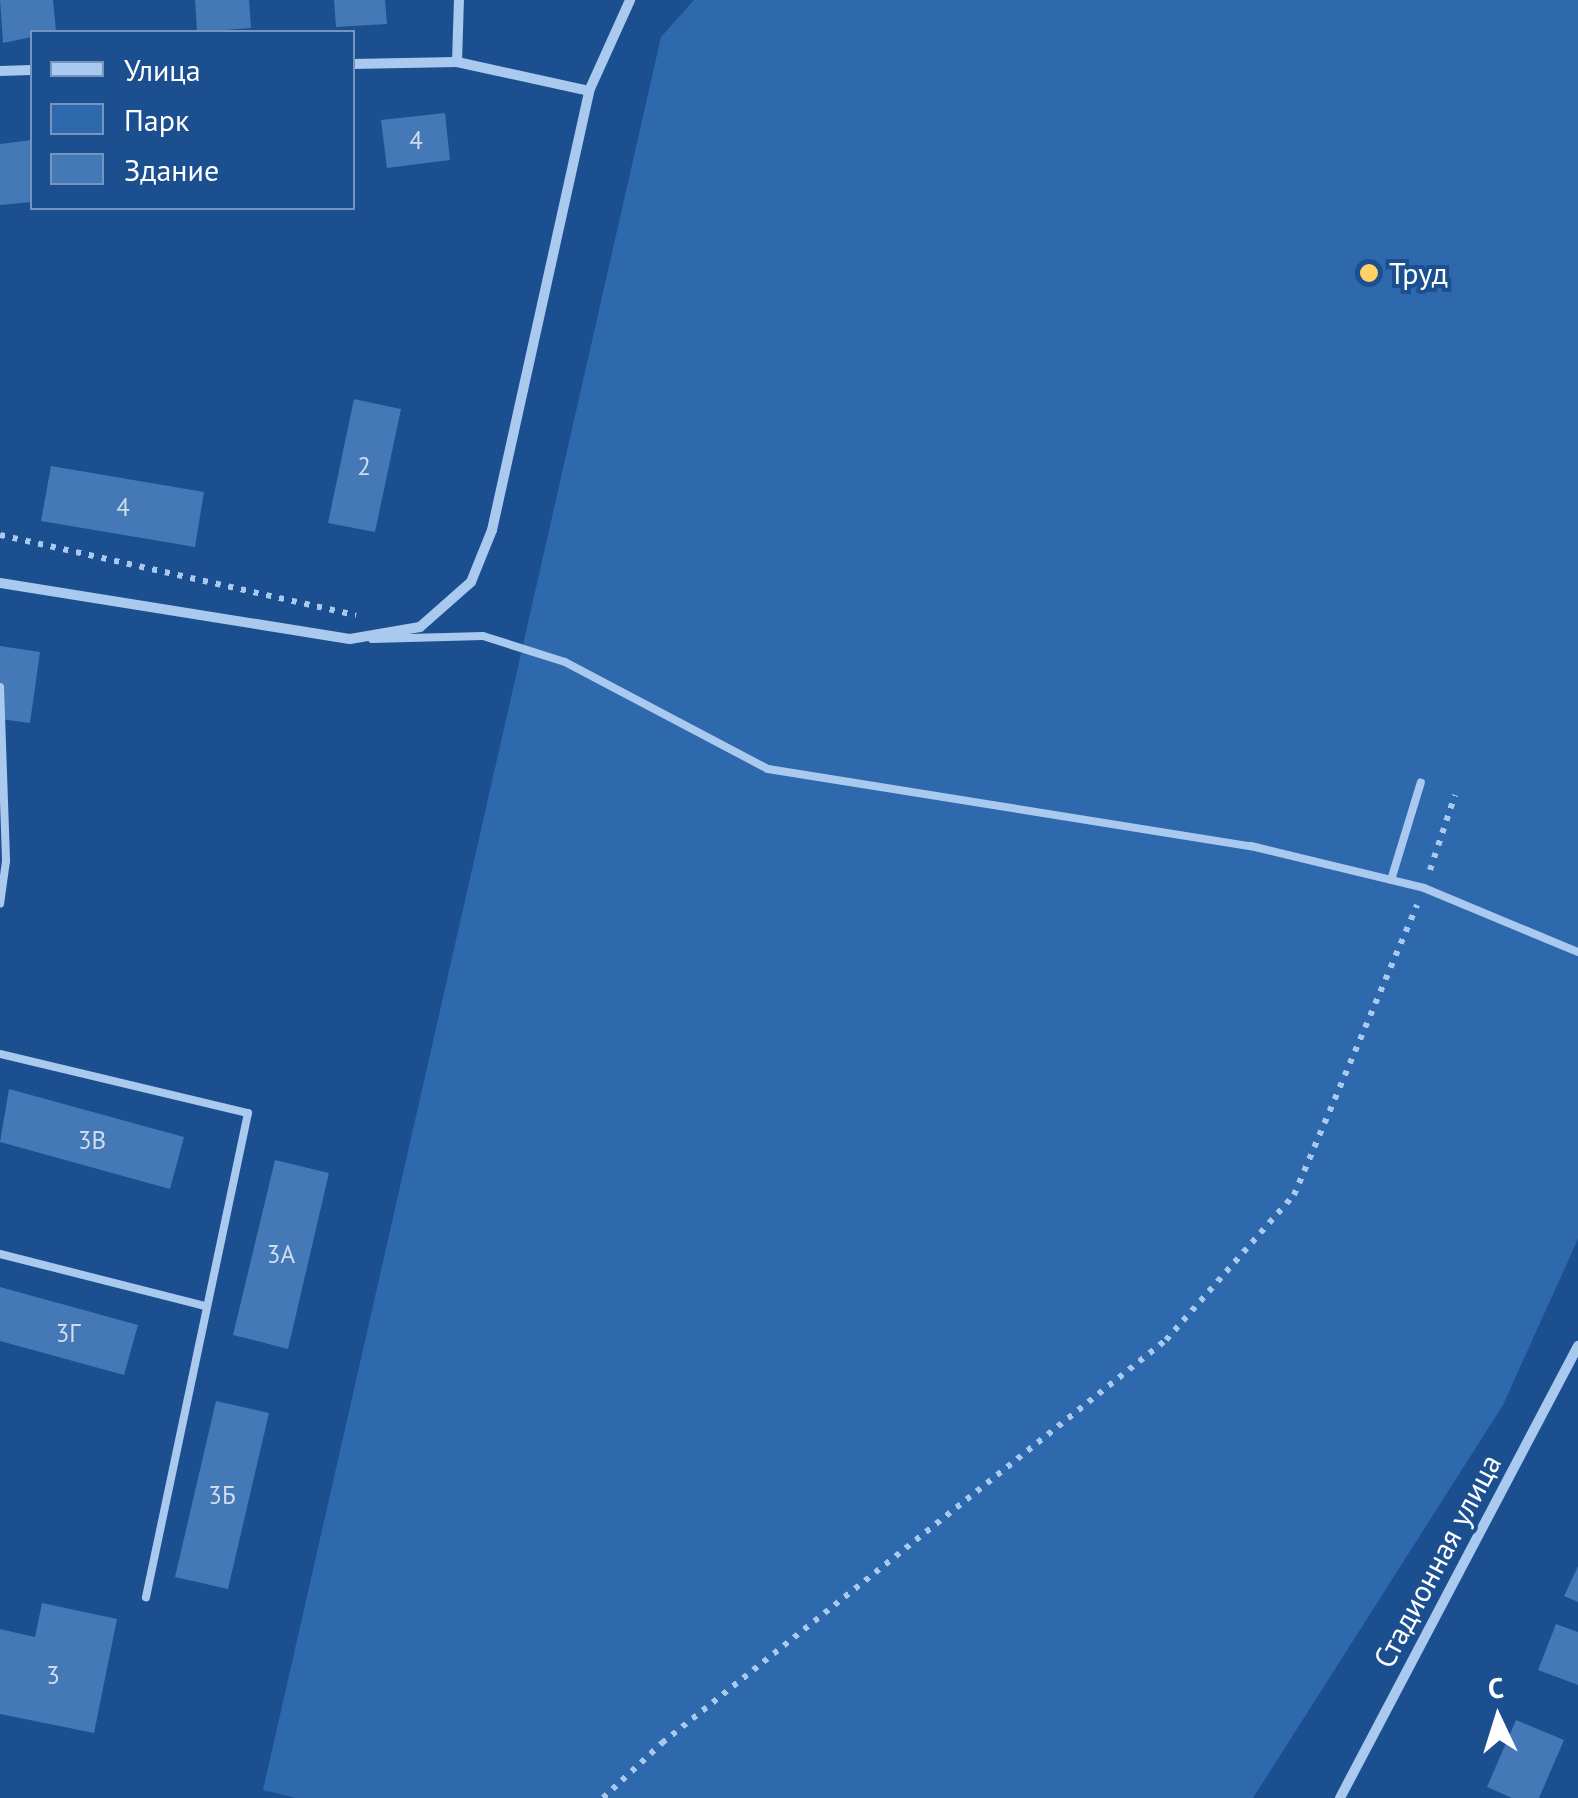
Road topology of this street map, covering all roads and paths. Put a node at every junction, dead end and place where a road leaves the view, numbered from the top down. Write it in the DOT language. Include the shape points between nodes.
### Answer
graph roads {
  1 [pos="459,0"];
  2 [pos="630,0"];
  3 [pos="457,62"];
  4 [pos="355,64"];
  5 [pos="30,70"];
  6 [pos="0,71"];
  7 [pos="589,91"];
  8 [pos="0,535"];
  9 [pos="0,583"];
  10 [pos="363,616"];
  11 [pos="350,640"];
  12 [pos="0,687"];
  13 [pos="1,748"];
  14 [pos="1420,782"];
  15 [pos="1455,796"];
  16 [pos="1391,880"];
  17 [pos="1424,888"];
  18 [pos="0,904"];
  19 [pos="1578,952"];
  20 [pos="0,1054"];
  21 [pos="0,1254"];
  22 [pos="206,1306"];
  23 [pos="1578,1346"];
  24 [pos="146,1597"];
  25 [pos="1343,1797"];
  26 [pos="603,1798"];
  1 -- 3 [label="street"];
  2 -- 7 [label="street"];
  3 -- 4 [label="street"];
  3 -- 7 [label="street"];
  5 -- 6 [label="street"];
  7 -- 11 [label="street" via="492,530 471,582 420,627"];
  8 -- 10 [label="path"];
  9 -- 11 [label="street"];
  11 -- 16 [label="lane" via="483,636 565,662 768,769 1252,846"];
  12 -- 13 [label="lane"];
  13 -- 18 [label="lane" via="6,861"];
  14 -- 16 [label="lane"];
  15 -- 17 [label="path"];
  16 -- 17 [label="lane"];
  17 -- 19 [label="lane"];
  17 -- 26 [label="path" via="1294,1195 1166,1340 662,1743"];
  20 -- 22 [label="lane" via="248,1112"];
  21 -- 22 [label="lane"];
  22 -- 24 [label="lane"];
  23 -- 25 [label="street, Стадионная улица"];
}
